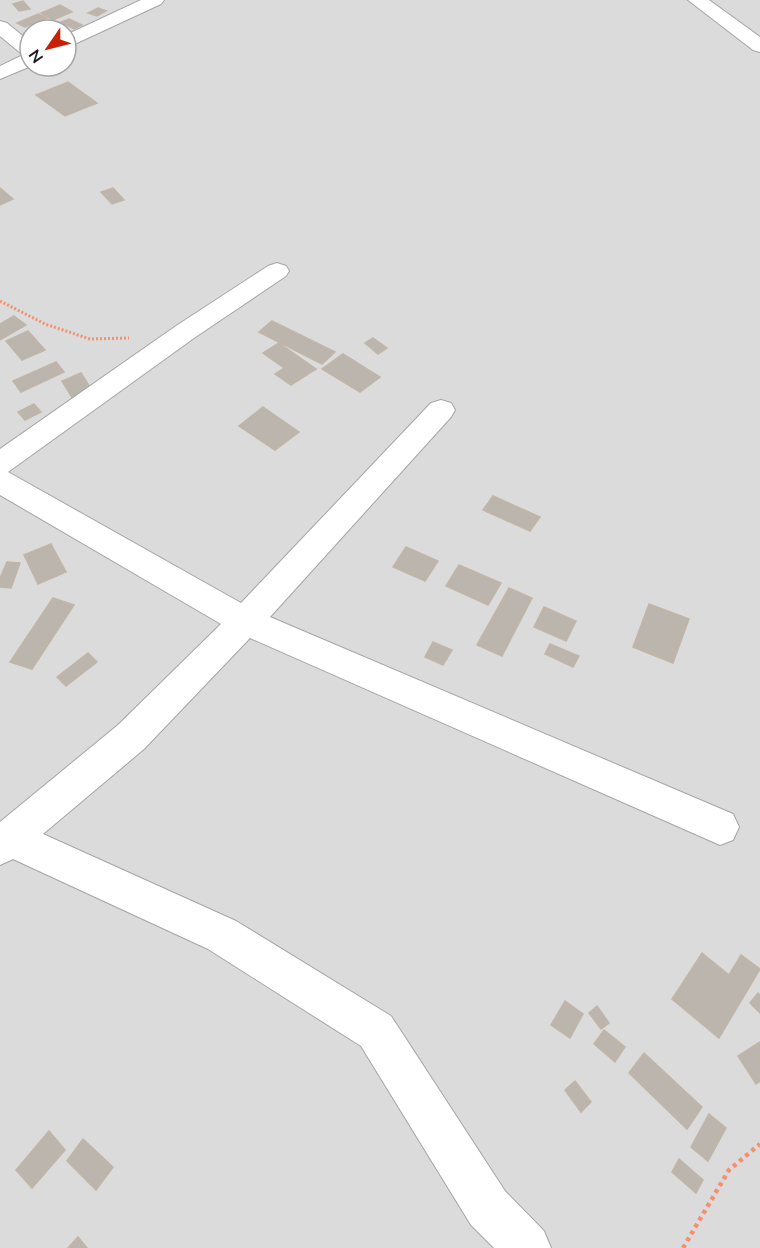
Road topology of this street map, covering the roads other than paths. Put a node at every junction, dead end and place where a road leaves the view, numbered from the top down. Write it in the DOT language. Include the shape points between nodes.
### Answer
graph roads {
  1 [pos="155,0"];
  2 [pos="697,0"];
  3 [pos="0,27"];
  4 [pos="78,36"];
  5 [pos="18,41"];
  6 [pos="760,46"];
  7 [pos="18,65"];
  8 [pos="0,73"];
  9 [pos="277,271"];
  10 [pos="441,410"];
  11 [pos="0,464"];
  12 [pos="0,481"];
  13 [pos="244,621"];
  14 [pos="720,827"];
  15 [pos="5,842"];
  16 [pos="527,1248"];
  1 -- 4 [label="street"];
  2 -- 6 [label="street"];
  3 -- 5 [label="street"];
  7 -- 8 [label="street"];
  9 -- 11 [label="street"];
  10 -- 13 [label="street"];
  12 -- 13 [label="street"];
  13 -- 14 [label="street"];
  13 -- 15 [label="street" via="131,737"];
  15 -- 16 [label="street" via="222,936 376,1031 488,1208"];
}
